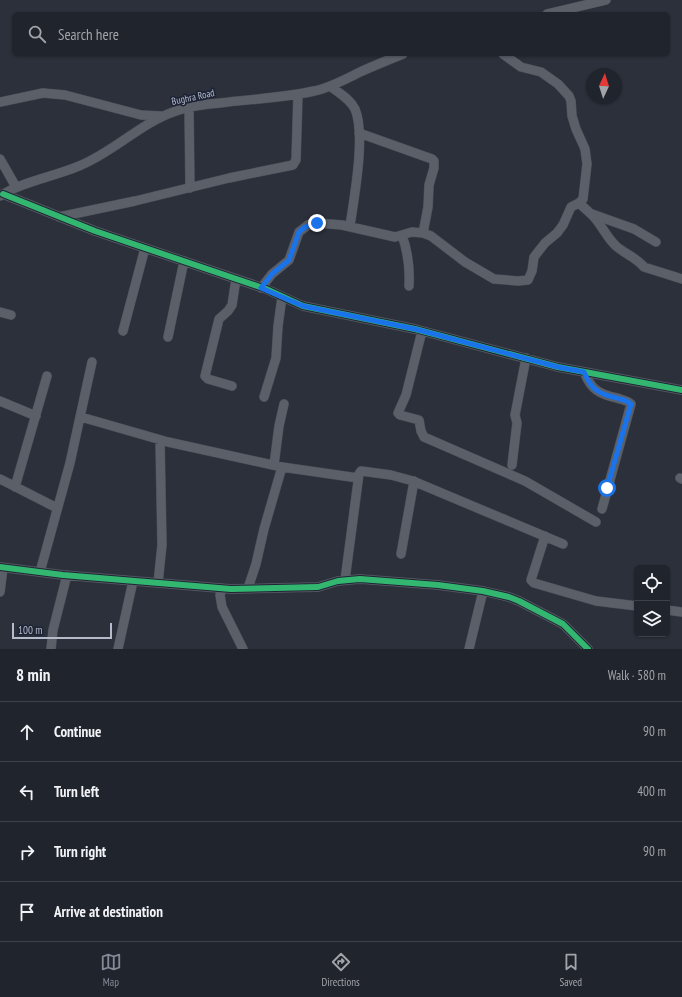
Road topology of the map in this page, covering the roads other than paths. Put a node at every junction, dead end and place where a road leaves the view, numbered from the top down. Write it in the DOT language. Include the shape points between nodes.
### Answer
graph roads {
  1 [pos="563,0"];
  2 [pos="606,0"];
  3 [pos="564,10"];
  4 [pos="556,12"];
  5 [pos="398,56"];
  6 [pos="506,56"];
  7 [pos="330,86"];
  8 [pos="298,94"];
  9 [pos="0,102"];
  10 [pos="189,108"];
  11 [pos="163,117"];
  12 [pos="359,133"];
  13 [pos="0,159"];
  14 [pos="3,166"];
  15 [pos="16,187"];
  16 [pos="190,188"];
  17 [pos="1,195"];
  18 [pos="579,203"];
  19 [pos="591,214"];
  20 [pos="59,217"];
  21 [pos="350,226"];
  22 [pos="423,234"];
  23 [pos="402,235"];
  24 [pos="656,242"];
  25 [pos="145,248"];
  26 [pos="184,261"];
  27 [pos="236,279"];
  28 [pos="682,279"];
  29 [pos="409,286"];
  30 [pos="261,288"];
  31 [pos="282,296"];
  32 [pos="0,312"];
  33 [pos="11,315"];
  34 [pos="422,330"];
  35 [pos="123,332"];
  36 [pos="168,337"];
  37 [pos="526,358"];
  38 [pos="92,362"];
  39 [pos="584,372"];
  40 [pos="47,376"];
  41 [pos="232,386"];
  42 [pos="682,390"];
  43 [pos="264,397"];
  44 [pos="0,401"];
  45 [pos="284,404"];
  46 [pos="36,416"];
  47 [pos="81,417"];
  48 [pos="160,440"];
  49 [pos="512,465"];
  50 [pos="278,466"];
  51 [pos="358,478"];
  52 [pos="0,479"];
  53 [pos="414,481"];
  54 [pos="16,487"];
  55 [pos="57,508"];
  56 [pos="602,509"];
  57 [pos="596,522"];
  58 [pos="545,536"];
  59 [pos="563,544"];
  60 [pos="401,554"];
  61 [pos="2,567"];
  62 [pos="40,572"];
  63 [pos="67,575"];
  64 [pos="345,580"];
  65 [pos="133,581"];
  66 [pos="158,583"];
  67 [pos="222,588"];
  68 [pos="248,588"];
  69 [pos="483,591"];
  70 [pos="0,592"];
  71 [pos="634,606"];
  72 [pos="670,610"];
  73 [pos="682,612"];
  74 [pos="51,649"];
  75 [pos="118,649"];
  76 [pos="243,649"];
  77 [pos="470,649"];
  78 [pos="588,649"];
  1 -- 3 [label="street"];
  2 -- 3 [label="street"];
  3 -- 4 [label="street"];
  5 -- 7 [label="street, Bughra Road"];
  6 -- 18 [label="street" via="521,67 541,72 569,96 572,116 586,149 588,164 583,199"];
  7 -- 8 [label="street, Bughra Road"];
  7 -- 12 [label="street" via="352,104 358,120"];
  8 -- 10 [label="street, Bughra Road"];
  8 -- 16 [label="street" via="296,160 293,165"];
  9 -- 11 [label="street" via="44,93 65,95 141,115"];
  10 -- 11 [label="street, Bughra Road" via="176,110"];
  10 -- 16 [label="street"];
  11 -- 15 [label="street, Bughra Road" via="147,124 95,159"];
  12 -- 21 [label="street"];
  12 -- 22 [label="street" via="434,161"];
  13 -- 14 [label="street"];
  14 -- 15 [label="street"];
  15 -- 17 [label="street, Bughra Road"];
  16 -- 20 [label="street"];
  17 -- 20 [label="street"];
  18 -- 19 [label="street"];
  18 -- 22 [label="street" via="571,207 563,225 534,256 531,275 526,281 494,279 470,265 432,236"];
  19 -- 24 [label="street" via="634,229"];
  19 -- 28 [label="street" via="608,238 644,267"];
  20 -- 25 [label="street"];
  21 -- 23 [label="street" via="395,238"];
  21 -- 30 [label="street" via="317,223 303,228 299,232 289,260 272,274"];
  22 -- 23 [label="street" via="412,232"];
  23 -- 29 [label="street" via="408,254"];
  25 -- 26 [label="street"];
  25 -- 35 [label="street"];
  26 -- 27 [label="street"];
  26 -- 36 [label="street"];
  27 -- 30 [label="street"];
  27 -- 41 [label="street" via="232,305 219,319 205,376"];
  30 -- 31 [label="street"];
  31 -- 34 [label="street" via="303,306"];
  31 -- 43 [label="street" via="276,358"];
  32 -- 33 [label="street"];
  34 -- 37 [label="street"];
  34 -- 57 [label="street" via="406,395 398,413 419,420 424,437 525,481"];
  37 -- 39 [label="street"];
  37 -- 49 [label="street" via="515,415 517,423"];
  38 -- 47 [label="street"];
  39 -- 42 [label="street"];
  39 -- 56 [label="street" via="595,390 631,404"];
  40 -- 46 [label="street"];
  44 -- 46 [label="street"];
  45 -- 50 [label="street" via="279,426"];
  46 -- 54 [label="street"];
  47 -- 48 [label="street"];
  47 -- 55 [label="street"];
  48 -- 50 [label="street"];
  48 -- 66 [label="street" via="162,545"];
  50 -- 51 [label="street"];
  50 -- 68 [label="street" via="256,564"];
  51 -- 53 [label="street" via="361,471 364,471"];
  51 -- 64 [label="street"];
  52 -- 54 [label="street"];
  53 -- 58 [label="street"];
  53 -- 60 [label="street"];
  54 -- 55 [label="street"];
  55 -- 62 [label="street"];
  58 -- 59 [label="street"];
  58 -- 71 [label="street" via="531,580 534,583 596,601"];
  61 -- 62 [label="street"];
  61 -- 70 [label="street"];
  62 -- 63 [label="street"];
  63 -- 65 [label="street"];
  63 -- 74 [label="street" via="53,630"];
  64 -- 68 [label="street" via="318,587"];
  64 -- 69 [label="street" via="438,584"];
  65 -- 66 [label="street"];
  65 -- 75 [label="street"];
  66 -- 67 [label="street"];
  67 -- 68 [label="street"];
  67 -- 76 [label="street" via="222,607"];
  69 -- 77 [label="street"];
  69 -- 78 [label="street" via="509,597 563,624"];
  72 -- 73 [label="street"];
}
